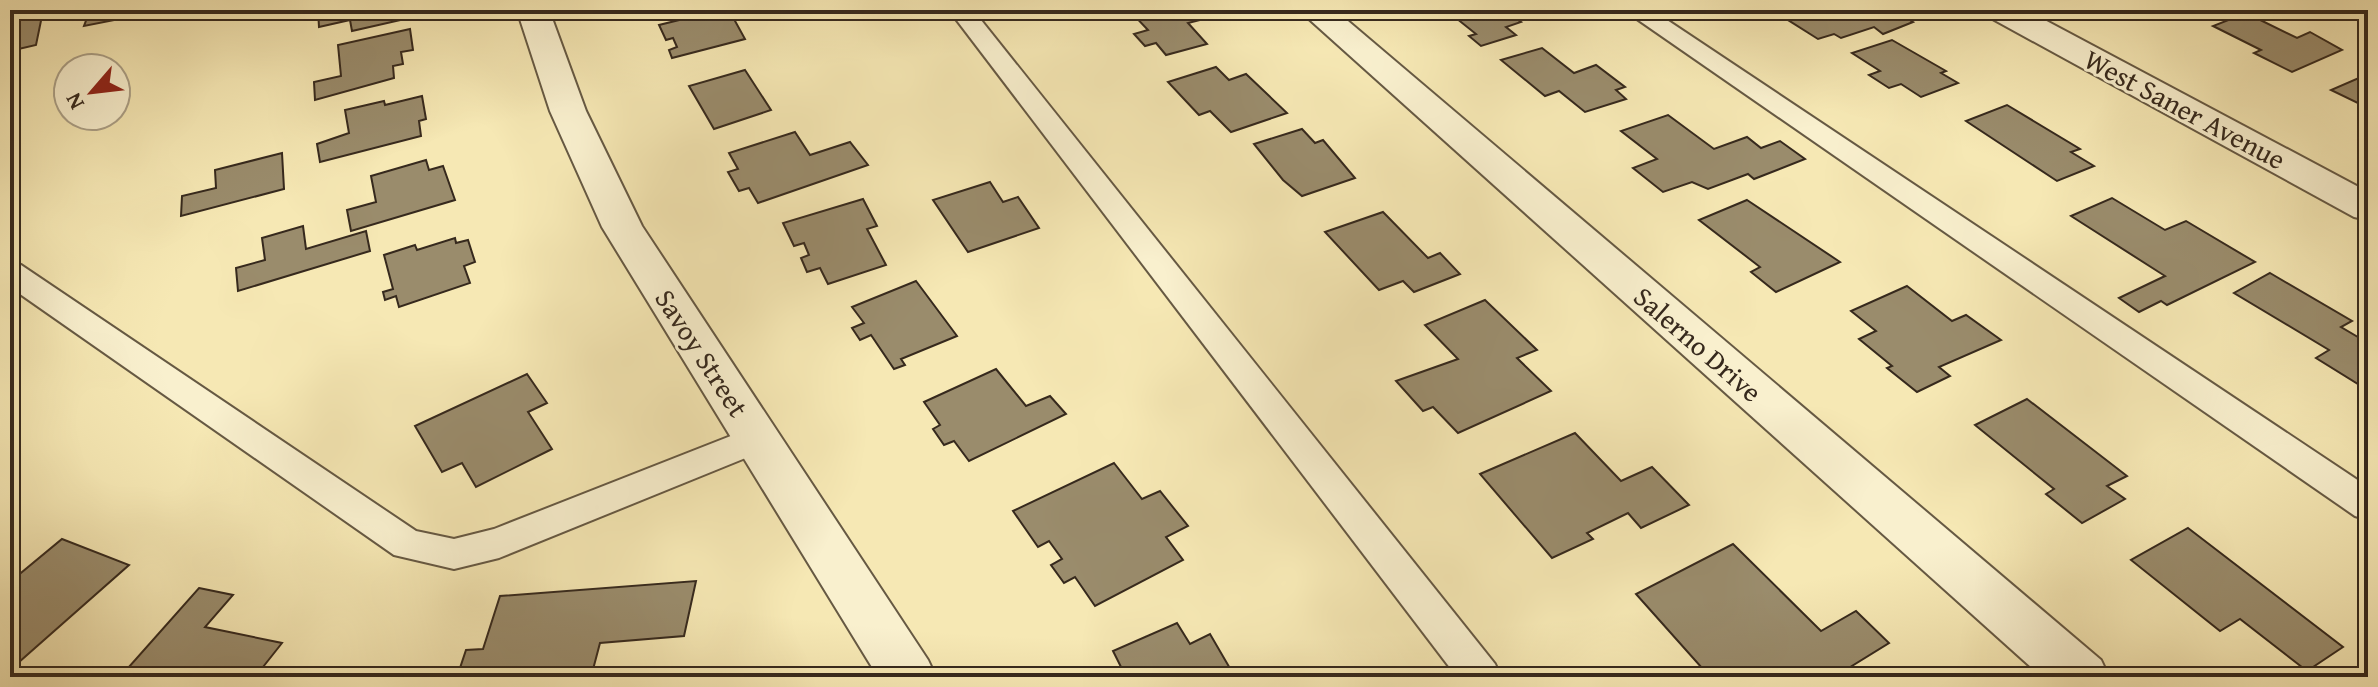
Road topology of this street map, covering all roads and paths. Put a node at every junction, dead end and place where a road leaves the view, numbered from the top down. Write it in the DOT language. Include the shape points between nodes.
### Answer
graph roads {
  1 [pos="533,10"];
  2 [pos="961,10"];
  3 [pos="1315,10"];
  4 [pos="1636,10"];
  5 [pos="2001,10"];
  6 [pos="2358,10"];
  7 [pos="2368,14"];
  8 [pos="2368,208"];
  9 [pos="10,272"];
  10 [pos="758,439"];
  11 [pos="2368,506"];
  12 [pos="908,677"];
  13 [pos="1481,677"];
  14 [pos="2081,677"];
  1 -- 10 [label="street, Savoy Street" via="568,111 622,227"];
  2 -- 13 [label="lane"];
  3 -- 14 [label="street, Salerno Drive"];
  4 -- 11 [label="lane"];
  5 -- 8 [label="street, West Saner Avenue"];
  6 -- 7 [label="lane"];
  9 -- 10 [label="lane" via="407,544 454,554 499,543"];
  10 -- 12 [label="street, Savoy Street"];
}
